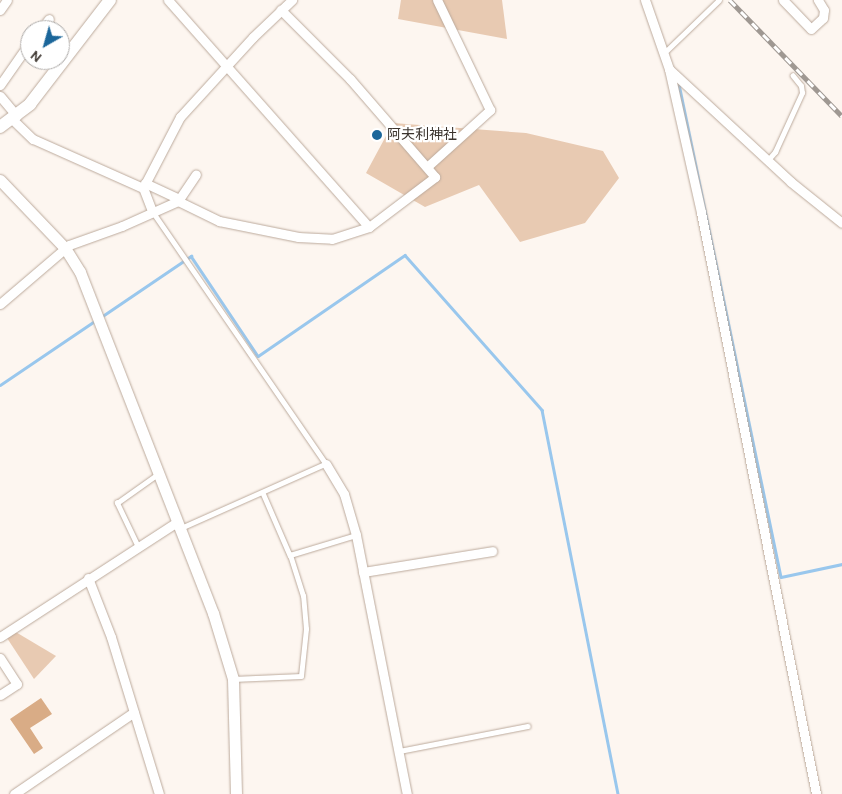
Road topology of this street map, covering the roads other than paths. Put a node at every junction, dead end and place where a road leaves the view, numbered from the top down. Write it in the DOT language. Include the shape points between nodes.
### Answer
graph roads {
  1 [pos="7,0"];
  2 [pos="110,0"];
  3 [pos="168,0"];
  4 [pos="292,0"];
  5 [pos="438,0"];
  6 [pos="644,0"];
  7 [pos="719,0"];
  8 [pos="783,0"];
  9 [pos="818,0"];
  10 [pos="0,10"];
  11 [pos="281,10"];
  12 [pos="664,53"];
  13 [pos="20,56"];
  14 [pos="227,65"];
  15 [pos="669,69"];
  16 [pos="793,76"];
  17 [pos="0,84"];
  18 [pos="0,96"];
  19 [pos="14,117"];
  20 [pos="0,127"];
  21 [pos="766,160"];
  22 [pos="428,166"];
  23 [pos="196,174"];
  24 [pos="0,180"];
  25 [pos="144,186"];
  26 [pos="178,200"];
  27 [pos="152,211"];
  28 [pos="842,223"];
  29 [pos="369,227"];
  30 [pos="65,248"];
  31 [pos="0,304"];
  32 [pos="326,464"];
  33 [pos="158,474"];
  34 [pos="263,493"];
  35 [pos="178,526"];
  36 [pos="356,535"];
  37 [pos="138,547"];
  38 [pos="492,551"];
  39 [pos="290,555"];
  40 [pos="362,572"];
  41 [pos="88,578"];
  42 [pos="0,637"];
  43 [pos="0,658"];
  44 [pos="233,679"];
  45 [pos="0,695"];
  46 [pos="134,712"];
  47 [pos="528,726"];
  48 [pos="399,751"];
  49 [pos="14,794"];
  50 [pos="159,794"];
  51 [pos="236,794"];
  52 [pos="407,794"];
  53 [pos="816,794"];
  1 -- 10 [label="street"];
  2 -- 19 [label="main road" via="38,95"];
  3 -- 14 [label="street"];
  4 -- 11 [label="street"];
  5 -- 22 [label="street" via="490,110"];
  6 -- 12 [label="street"];
  7 -- 12 [label="lane"];
  8 -- 9 [label="street" via="811,29 823,18 824,10"];
  11 -- 14 [label="street"];
  11 -- 22 [label="street"];
  12 -- 15 [label="street"];
  13 -- 17 [label="street"];
  14 -- 25 [label="street" via="180,117"];
  14 -- 29 [label="street"];
  15 -- 21 [label="street"];
  15 -- 53 [label="street" via="701,212"];
  16 -- 21 [label="lane" via="801,86 799,101 775,152"];
  18 -- 19 [label="street"];
  19 -- 20 [label="main road"];
  19 -- 25 [label="street" via="33,139"];
  21 -- 28 [label="street"];
  22 -- 29 [label="street" via="435,176"];
  23 -- 26 [label="street"];
  24 -- 30 [label="street"];
  25 -- 26 [label="street"];
  25 -- 27 [label="street"];
  26 -- 27 [label="street"];
  26 -- 29 [label="street" via="219,221 298,237 332,239"];
  27 -- 30 [label="street"];
  27 -- 32 [label="lane"];
  30 -- 31 [label="street"];
  30 -- 33 [label="street" via="80,272"];
  32 -- 34 [label="lane"];
  32 -- 36 [label="street" via="344,494"];
  33 -- 35 [label="street"];
  33 -- 37 [label="lane" via="117,503"];
  34 -- 35 [label="lane"];
  34 -- 39 [label="lane"];
  35 -- 37 [label="street"];
  35 -- 44 [label="street" via="220,633"];
  36 -- 39 [label="lane"];
  36 -- 40 [label="street"];
  37 -- 41 [label="street"];
  38 -- 40 [label="street"];
  39 -- 44 [label="lane" via="303,596 304,669 297,677"];
  40 -- 48 [label="street"];
  41 -- 42 [label="street"];
  41 -- 46 [label="street"];
  43 -- 45 [label="street" via="17,684"];
  44 -- 51 [label="street"];
  46 -- 49 [label="street"];
  46 -- 50 [label="street"];
  47 -- 48 [label="lane"];
  48 -- 52 [label="street"];
}
